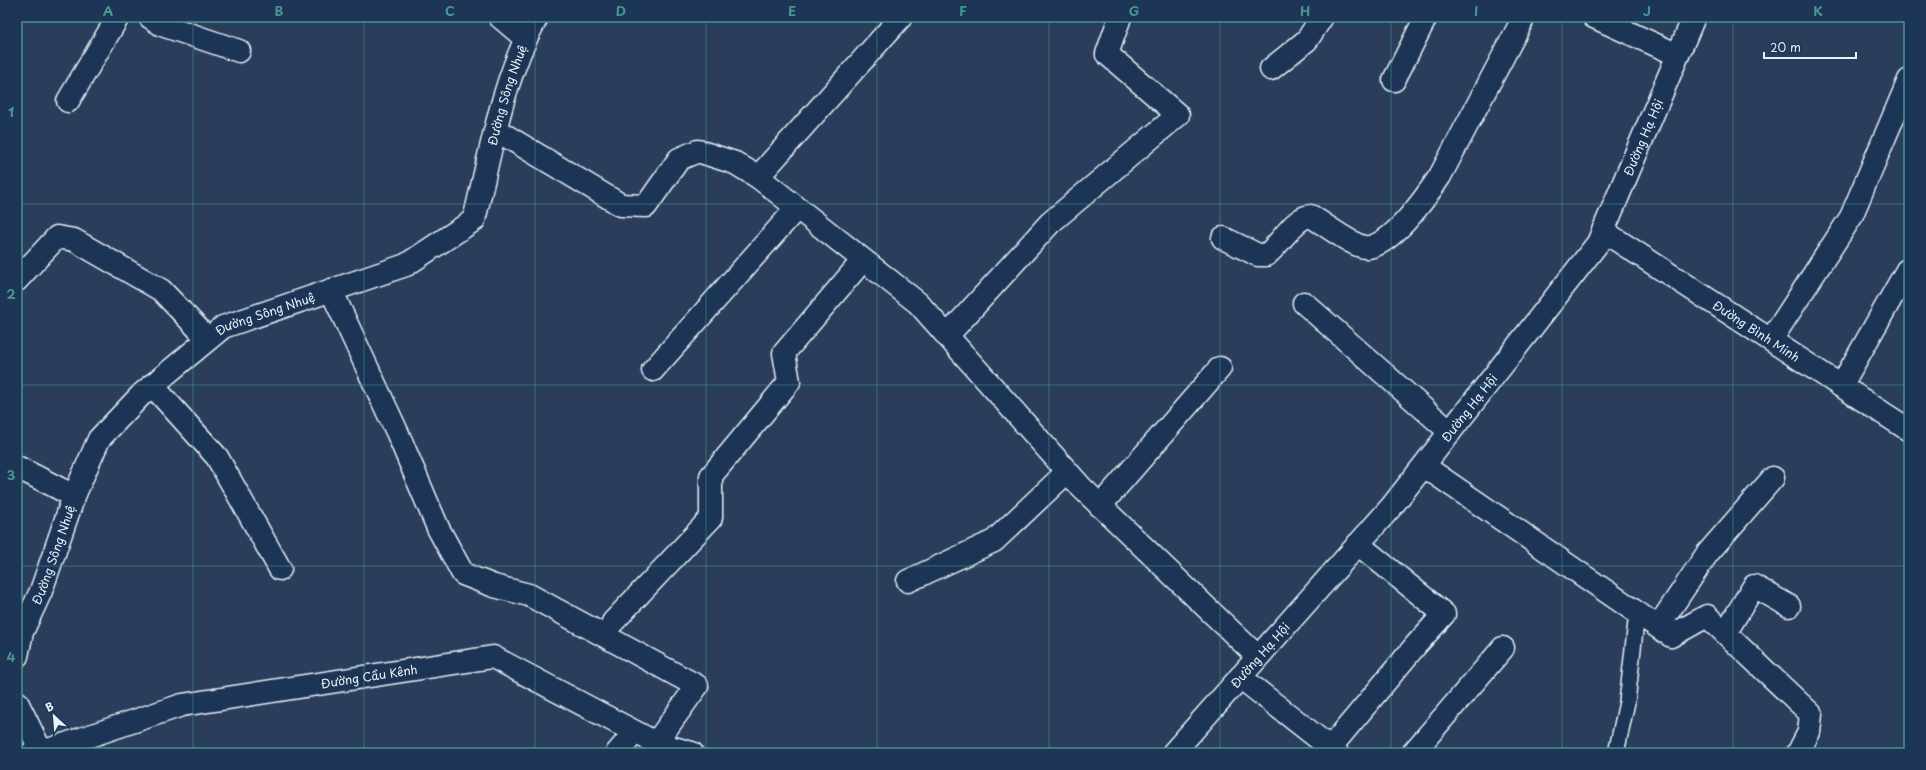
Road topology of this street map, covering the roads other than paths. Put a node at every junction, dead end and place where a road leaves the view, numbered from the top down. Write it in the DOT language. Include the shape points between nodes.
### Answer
graph roads {
  1 [pos="118,17"];
  2 [pos="150,17"];
  3 [pos="500,17"];
  4 [pos="537,17"];
  5 [pos="901,17"];
  6 [pos="1120,17"];
  7 [pos="1322,17"];
  8 [pos="1426,17"];
  9 [pos="1524,17"];
  10 [pos="1594,17"];
  11 [pos="1694,17"];
  12 [pos="525,38"];
  13 [pos="239,51"];
  14 [pos="1678,55"];
  15 [pos="1271,69"];
  16 [pos="1394,80"];
  17 [pos="1909,80"];
  18 [pos="68,101"];
  19 [pos="496,130"];
  20 [pos="758,177"];
  21 [pos="797,208"];
  22 [pos="1604,231"];
  23 [pos="1224,238"];
  24 [pos="863,260"];
  25 [pos="1907,270"];
  26 [pos="17,280"];
  27 [pos="331,290"];
  28 [pos="1304,303"];
  29 [pos="947,336"];
  30 [pos="208,339"];
  31 [pos="1771,340"];
  32 [pos="1220,368"];
  33 [pos="653,370"];
  34 [pos="152,385"];
  35 [pos="1841,386"];
  36 [pos="1909,430"];
  37 [pos="1450,432"];
  38 [pos="1424,466"];
  39 [pos="17,467"];
  40 [pos="1067,472"];
  41 [pos="1773,478"];
  42 [pos="74,496"];
  43 [pos="1100,506"];
  44 [pos="1358,544"];
  45 [pos="280,569"];
  46 [pos="908,582"];
  47 [pos="1790,606"];
  48 [pos="1637,612"];
  49 [pos="613,622"];
  50 [pos="1658,627"];
  51 [pos="1726,632"];
  52 [pos="1504,648"];
  53 [pos="17,656"];
  54 [pos="1258,658"];
  55 [pos="1240,677"];
  56 [pos="17,702"];
  57 [pos="635,732"];
  58 [pos="656,743"];
  59 [pos="1334,751"];
  60 [pos="39,753"];
  61 [pos="617,753"];
  62 [pos="692,753"];
  63 [pos="1173,753"];
  64 [pos="1413,753"];
  65 [pos="1616,753"];
  66 [pos="1798,753"];
  1 -- 18 [label="street"];
  2 -- 13 [label="street" via="162,25"];
  3 -- 12 [label="street"];
  4 -- 12 [label="street, Đường Sông Nhuệ"];
  5 -- 20 [label="street"];
  6 -- 29 [label="street" via="1108,54 1178,115 1050,223"];
  7 -- 15 [label="street" via="1307,40"];
  8 -- 16 [label="street"];
  9 -- 23 [label="street" via="1440,176 1425,199 1402,225 1381,242 1369,247 1359,246 1311,216 1303,217 1296,222 1286,236 1266,255 1258,255"];
  10 -- 14 [label="street"];
  11 -- 14 [label="street, Đường Hạ Hội"];
  12 -- 19 [label="street, Đường Sông Nhuệ" via="505,93"];
  14 -- 22 [label="street, Đường Hạ Hội"];
  17 -- 31 [label="street" via="1851,217"];
  19 -- 20 [label="street" via="621,205 646,206 679,160 698,151 735,163"];
  19 -- 27 [label="street, Đường Sông Nhuệ" via="474,220 406,265"];
  20 -- 21 [label="street"];
  21 -- 24 [label="street"];
  21 -- 33 [label="street"];
  22 -- 31 [label="street, Đường Bình Minh"];
  22 -- 37 [label="street, Đường Hạ Hội" via="1598,243"];
  24 -- 29 [label="street" via="918,303"];
  24 -- 49 [label="street" via="784,352 789,382 711,476 711,518"];
  25 -- 35 [label="street"];
  26 -- 30 [label="street" via="57,237 74,240 161,290"];
  27 -- 30 [label="street, Đường Sông Nhuệ" via="223,327"];
  27 -- 58 [label="street" via="398,434 438,528 463,574 494,586 530,595 697,686"];
  28 -- 37 [label="street"];
  29 -- 40 [label="street"];
  30 -- 34 [label="street, Đường Sông Nhuệ"];
  31 -- 35 [label="street, Đường Bình Minh"];
  32 -- 43 [label="street"];
  34 -- 42 [label="street, Đường Sông Nhuệ" via="99,439"];
  34 -- 45 [label="street" via="217,457"];
  35 -- 36 [label="street, Đường Bình Minh"];
  37 -- 38 [label="street, Đường Hạ Hội"];
  38 -- 44 [label="street, Đường Hạ Hội"];
  38 -- 48 [label="street"];
  39 -- 42 [label="street"];
  40 -- 43 [label="street"];
  40 -- 46 [label="street" via="994,540"];
  41 -- 50 [label="street" via="1707,554"];
  42 -- 53 [label="street, Đường Sông Nhuệ" via="41,591 22,632"];
  43 -- 54 [label="street"];
  44 -- 54 [label="street, Đường Hạ Hội"];
  44 -- 59 [label="street" via="1444,614 1416,645"];
  47 -- 51 [label="street" via="1754,586"];
  48 -- 50 [label="street"];
  48 -- 65 [label="lane" via="1627,702"];
  50 -- 51 [label="street" via="1671,636 1707,616"];
  51 -- 66 [label="street" via="1811,714 1809,732"];
  52 -- 64 [label="street"];
  54 -- 55 [label="street, Đường Hạ Hội"];
  55 -- 59 [label="street"];
  55 -- 63 [label="street, Đường Hạ Hội"];
  56 -- 60 [label="street"];
  57 -- 58 [label="street, Đường Cầu Kênh"];
  57 -- 60 [label="street, Đường Cầu Kênh" via="493,657 182,705"];
  57 -- 61 [label="street"];
  58 -- 62 [label="street, Đường Cầu Kênh"];
}
